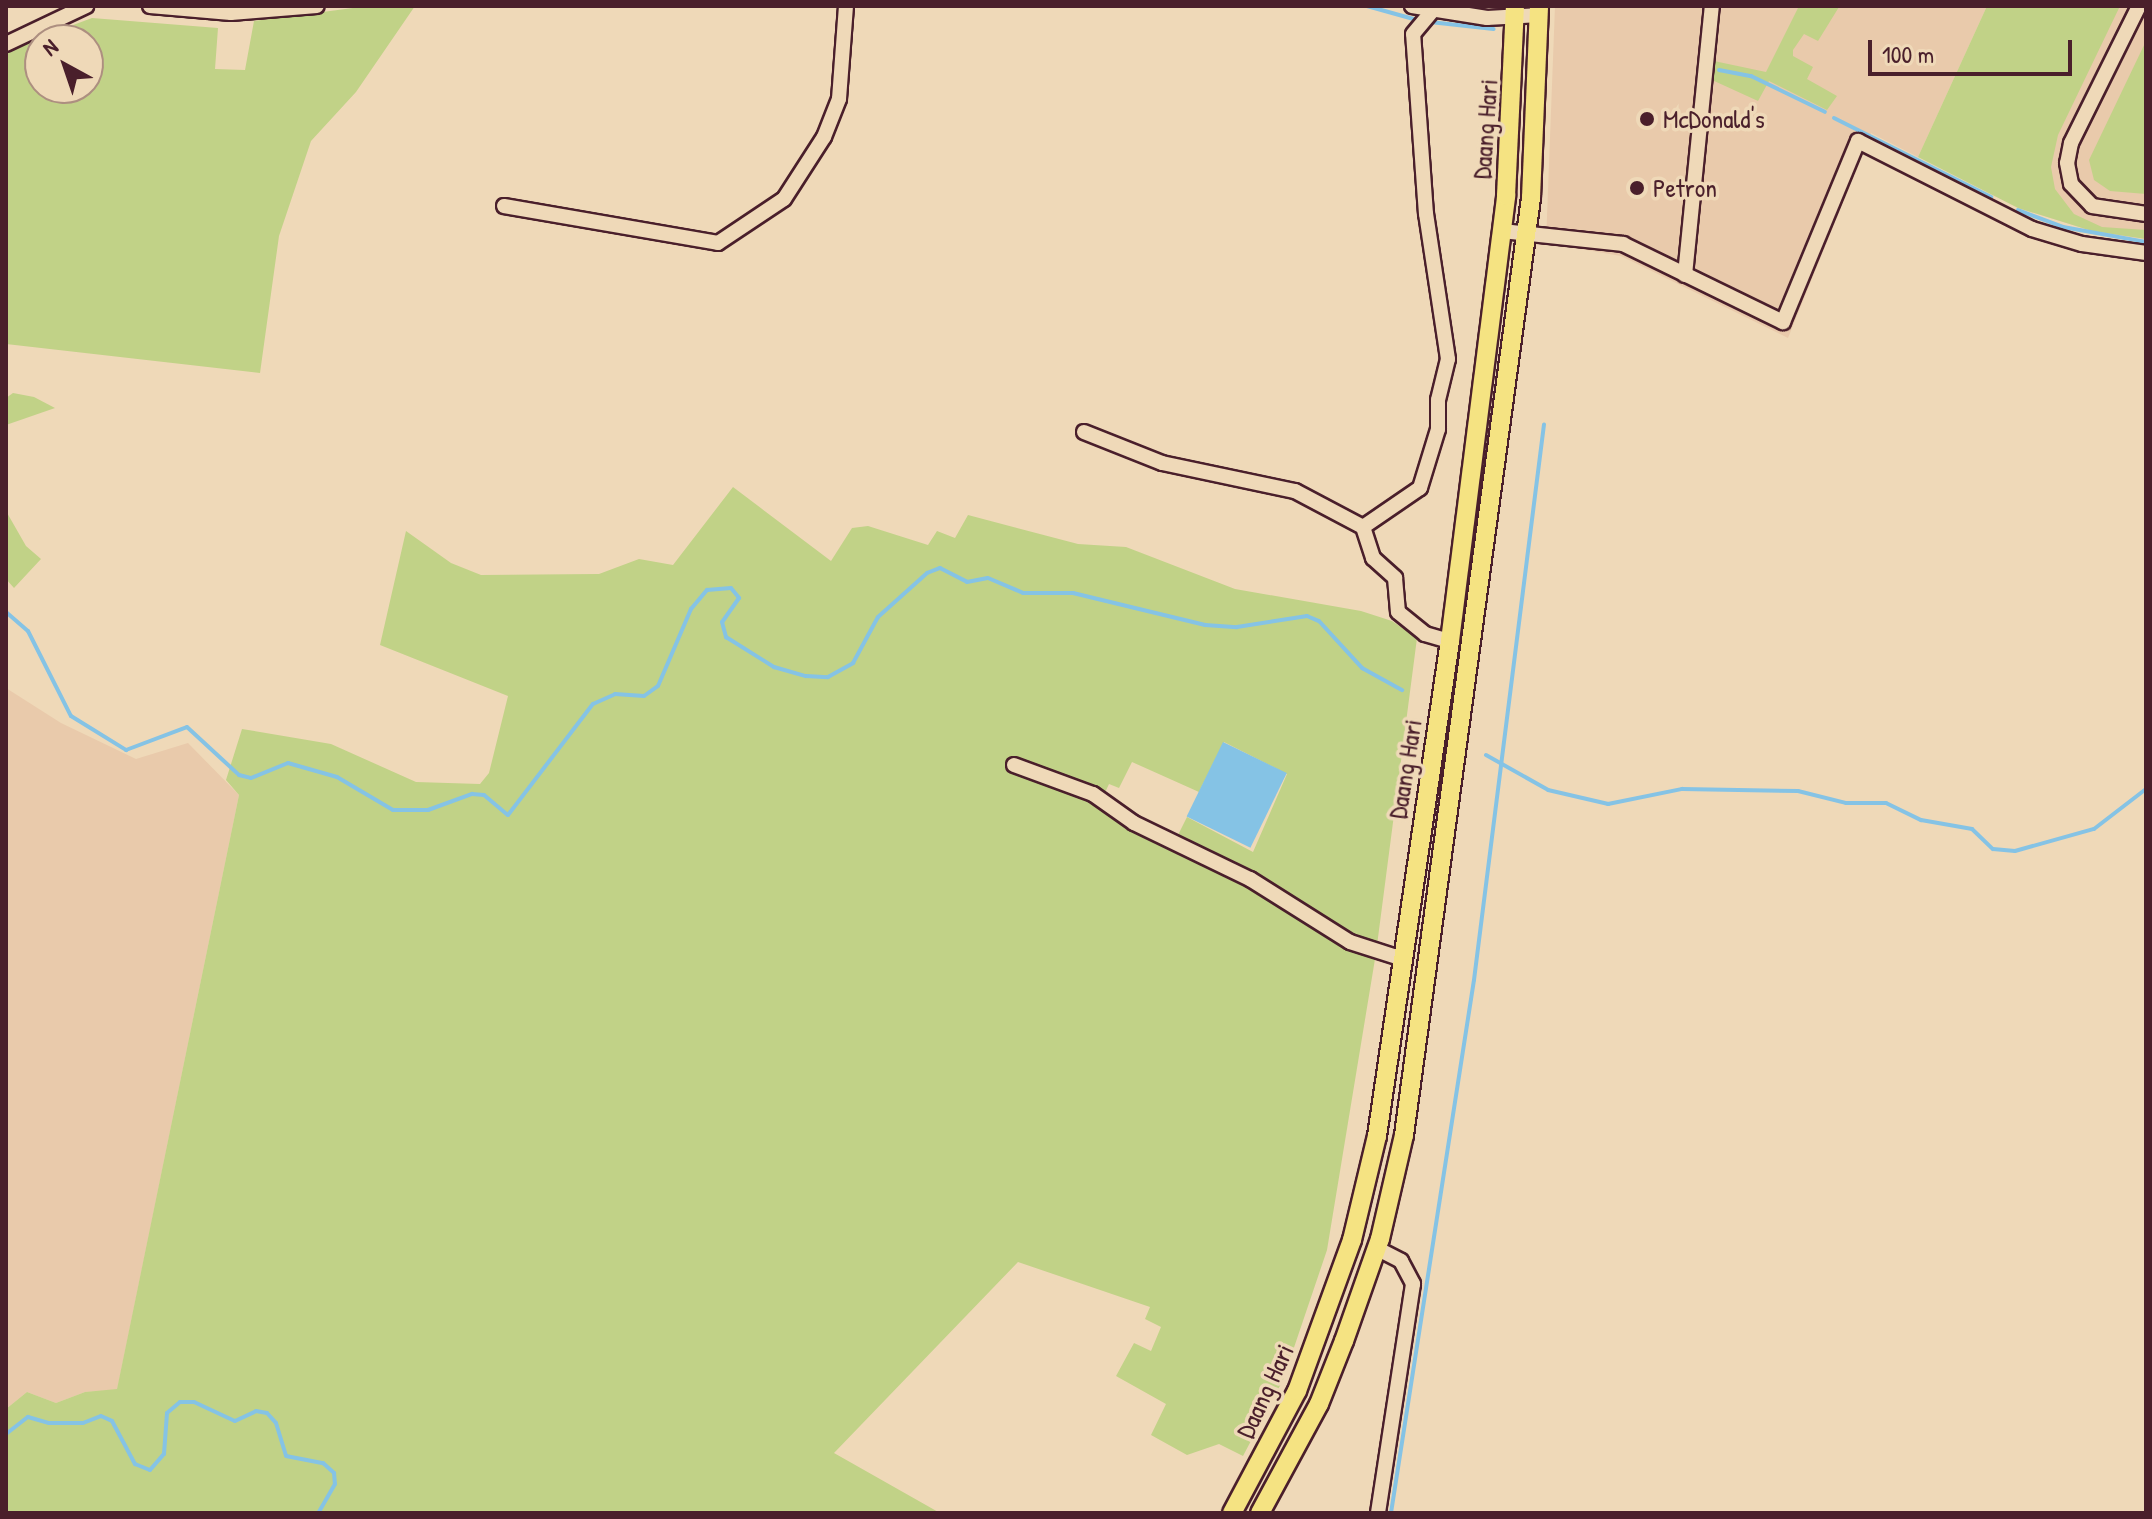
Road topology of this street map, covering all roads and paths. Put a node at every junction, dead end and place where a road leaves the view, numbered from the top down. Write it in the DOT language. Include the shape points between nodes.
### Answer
graph roads {
  1 [pos="86,6"];
  2 [pos="150,6"];
  3 [pos="317,6"];
  4 [pos="846,6"];
  5 [pos="1412,6"];
  6 [pos="1712,6"];
  7 [pos="2139,6"];
  8 [pos="1432,11"];
  9 [pos="1539,11"];
  10 [pos="1515,12"];
  11 [pos="6,44"];
  12 [pos="504,206"];
  13 [pos="2146,214"];
  14 [pos="1502,231"];
  15 [pos="1527,233"];
  16 [pos="2146,253"];
  17 [pos="1685,275"];
  18 [pos="1084,432"];
  19 [pos="1363,527"];
  20 [pos="1450,641"];
  21 [pos="1014,765"];
  22 [pos="1403,959"];
  23 [pos="1376,1248"];
  24 [pos="1232,1513"];
  25 [pos="1260,1513"];
  26 [pos="1378,1513"];
  1 -- 11 [label="street"];
  2 -- 3 [label="street" via="231,13"];
  4 -- 12 [label="street" via="839,99 824,137 784,199 718,243"];
  5 -- 8 [label="street"];
  6 -- 17 [label="street"];
  7 -- 13 [label="street" via="2071,143 2067,163 2071,184 2092,206"];
  8 -- 10 [label="street"];
  8 -- 19 [label="street" via="1413,34 1426,214 1448,370 1420,488"];
  9 -- 10 [label="street"];
  9 -- 15 [label="main road, Daang Hari" via="1535,171"];
  10 -- 14 [label="main road, Daang Hari"];
  14 -- 15 [label="street"];
  14 -- 20 [label="main road, Daang Hari"];
  15 -- 17 [label="street" via="1623,244"];
  15 -- 23 [label="main road, Daang Hari" via="1404,1135"];
  16 -- 17 [label="street" via="2082,244 2032,229 1858,141 1786,320 1775,322"];
  18 -- 19 [label="street" via="1162,463 1295,491"];
  19 -- 20 [label="street" via="1373,558 1395,578 1398,612 1425,634"];
  20 -- 22 [label="main road, Daang Hari"];
  21 -- 22 [label="street" via="1093,794 1134,823 1250,879 1350,942"];
  22 -- 24 [label="main road, Daang Hari" via="1377,1136 1352,1240 1297,1391"];
  23 -- 25 [label="main road, Daang Hari" via="1319,1404"];
  23 -- 26 [label="street" via="1401,1261 1413,1284"];
}
